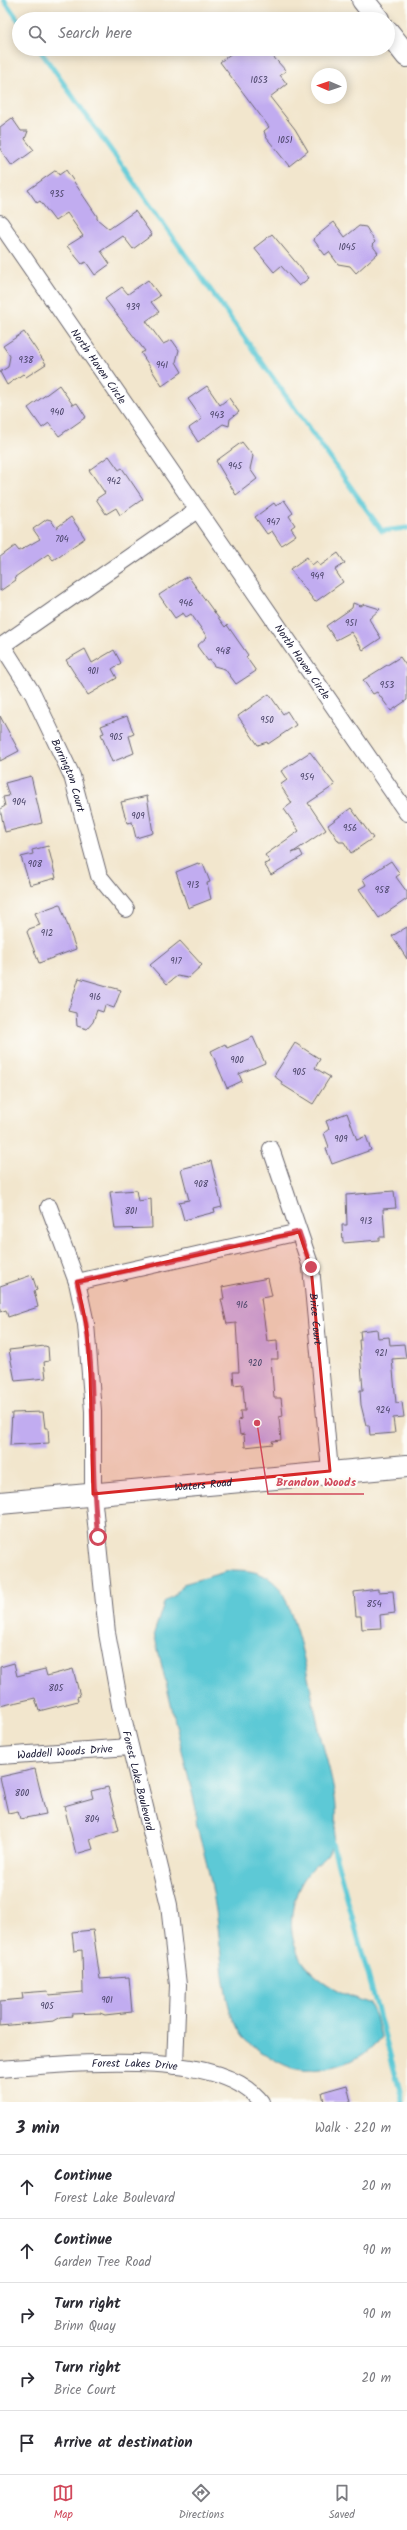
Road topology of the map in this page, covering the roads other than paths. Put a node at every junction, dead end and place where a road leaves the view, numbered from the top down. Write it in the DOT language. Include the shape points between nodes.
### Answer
graph roads {
  1 [pos="363,0"];
  2 [pos="372,12"];
  3 [pos="395,41"];
  4 [pos="407,56"];
  5 [pos="0,223"];
  6 [pos="197,510"];
  7 [pos="1,646"];
  8 [pos="407,813"];
  9 [pos="126,909"];
  10 [pos="271,1149"];
  11 [pos="49,1207"];
  12 [pos="299,1232"];
  13 [pos="77,1282"];
  14 [pos="407,1466"];
  15 [pos="330,1471"];
  16 [pos="93,1494"];
  17 [pos="0,1503"];
  18 [pos="130,1747"];
  19 [pos="0,1756"];
  20 [pos="175,2066"];
  21 [pos="0,2069"];
  22 [pos="261,2102"];
  1 -- 2 [label="street"];
  3 -- 4 [label="street"];
  5 -- 6 [label="street, North Haven Circle"];
  6 -- 7 [label="street"];
  6 -- 8 [label="street, North Haven Circle"];
  7 -- 9 [label="street, Barrington Court" via="33,694 72,776 99,876"];
  10 -- 12 [label="street, Brice Court"];
  11 -- 13 [label="street, Forest Lake Boulevard"];
  12 -- 13 [label="street"];
  12 -- 15 [label="street, Brice Court" via="311,1267"];
  13 -- 16 [label="street, Forest Lake Boulevard" via="86,1324 89,1360"];
  14 -- 15 [label="street, Waters Road"];
  15 -- 16 [label="street, Waters Road"];
  16 -- 17 [label="street, Waters Road"];
  16 -- 18 [label="street, Forest Lake Boulevard" via="107,1634"];
  18 -- 19 [label="street, Waddell Woods Drive"];
  18 -- 20 [label="street, Forest Lake Boulevard" via="169,1905 173,1933 178,1985"];
  20 -- 21 [label="street, Forest Lakes Drive" via="89,2063"];
  20 -- 22 [label="street, Forest Lakes Drive" via="218,2074 243,2085"];
}
